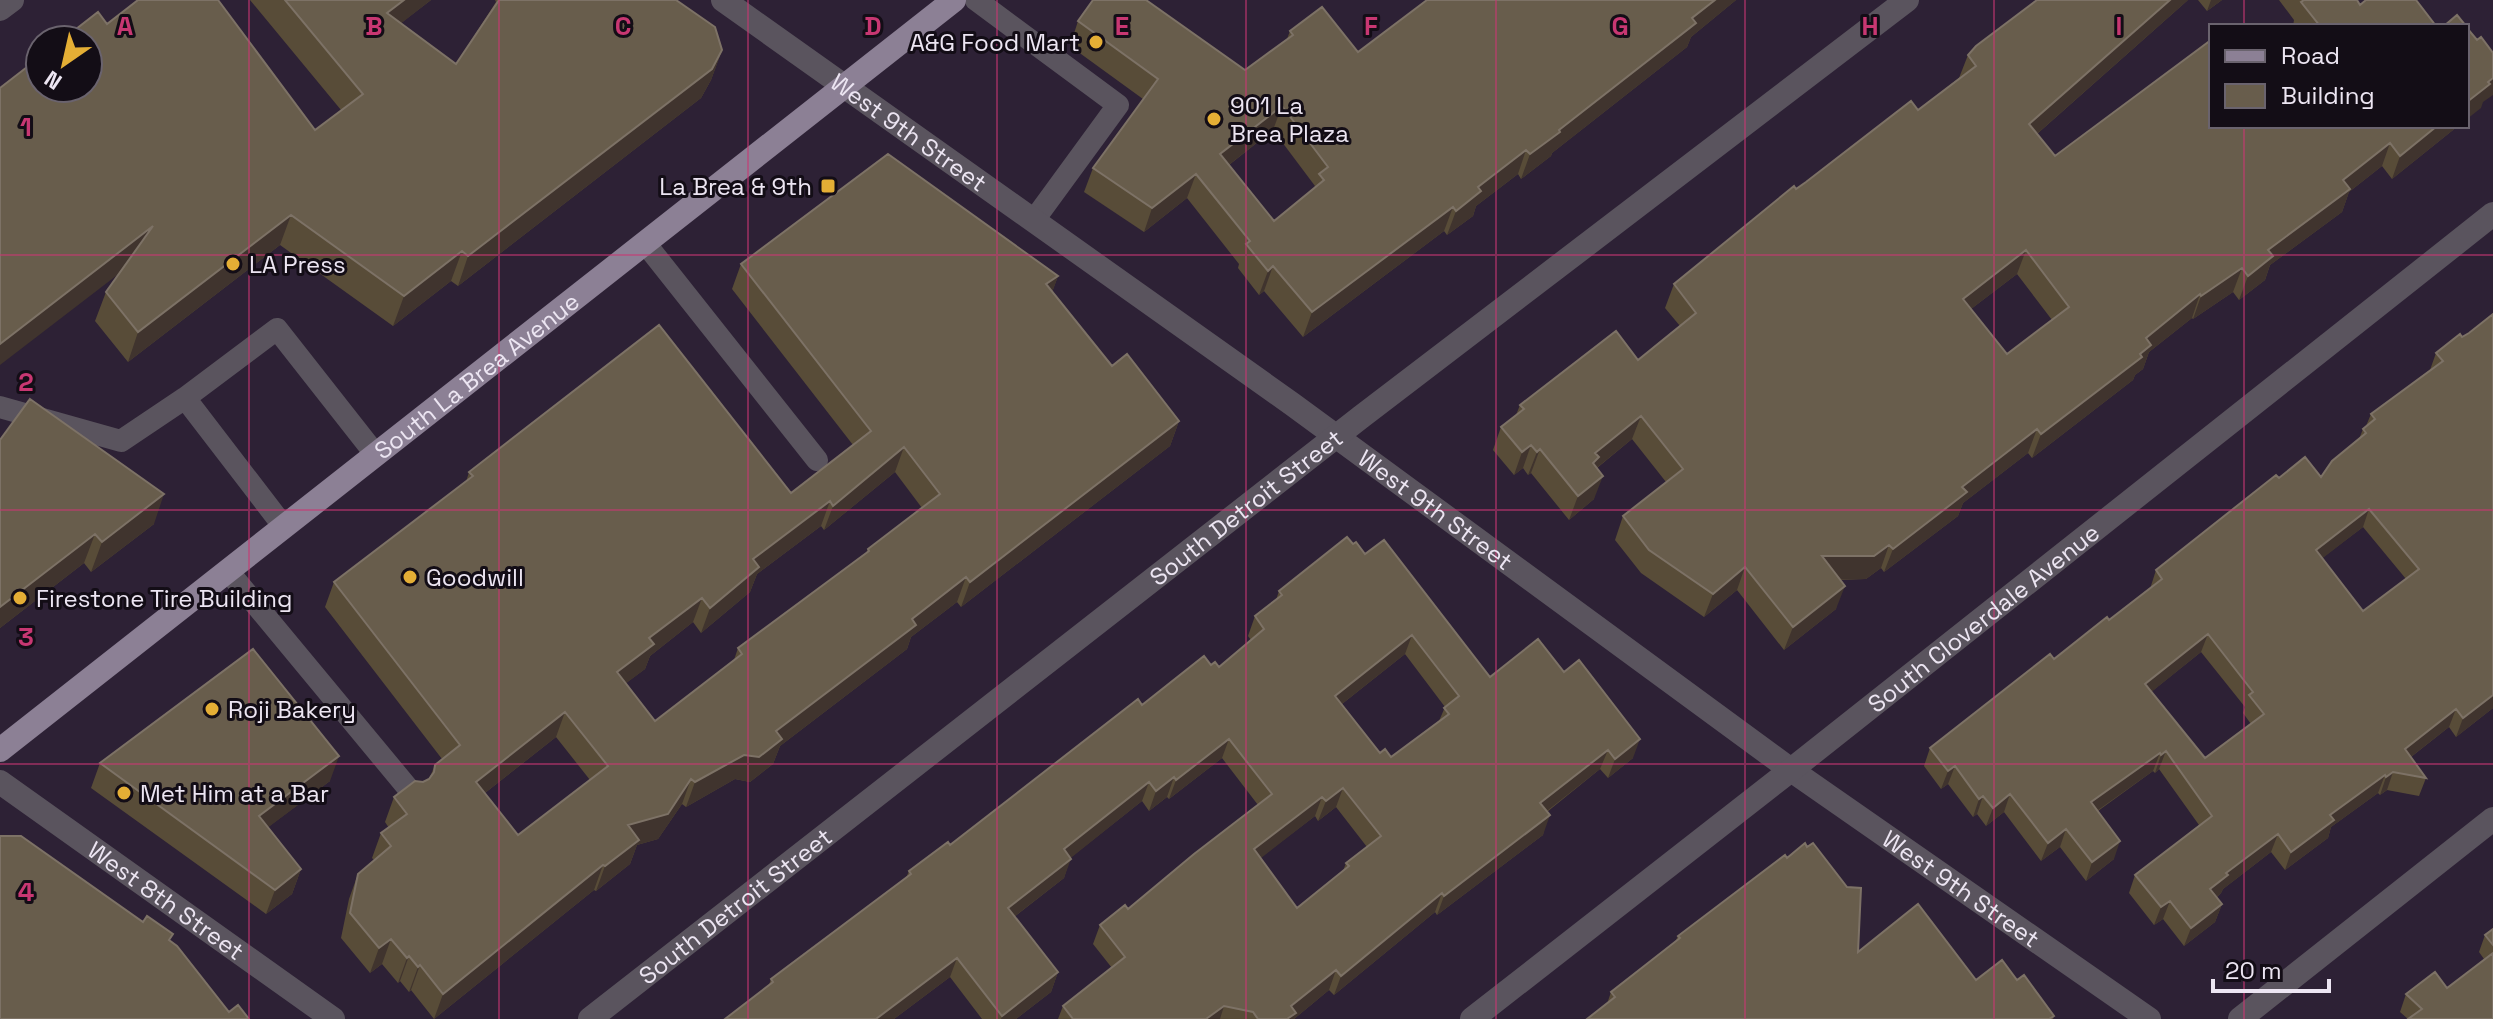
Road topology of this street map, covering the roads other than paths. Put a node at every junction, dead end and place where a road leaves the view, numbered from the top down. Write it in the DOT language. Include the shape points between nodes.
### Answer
graph roads {
  1 [pos="12,0"];
  2 [pos="723,0"];
  3 [pos="954,0"];
  4 [pos="976,0"];
  5 [pos="1907,0"];
  6 [pos="0,9"];
  7 [pos="844,86"];
  8 [pos="2493,214"];
  9 [pos="1034,220"];
  10 [pos="645,243"];
  11 [pos="185,398"];
  12 [pos="0,407"];
  13 [pos="1336,436"];
  14 [pos="376,455"];
  15 [pos="817,460"];
  16 [pos="284,527"];
  17 [pos="228,571"];
  18 [pos="0,750"];
  19 [pos="1791,770"];
  20 [pos="0,782"];
  21 [pos="412,793"];
  22 [pos="2493,819"];
  23 [pos="333,1019"];
  24 [pos="590,1019"];
  25 [pos="1472,1019"];
  26 [pos="2149,1019"];
  27 [pos="2240,1019"];
  1 -- 6 [label="street"];
  2 -- 7 [label="street, West 9th Street"];
  3 -- 7 [label="main road, South La Brea Avenue"];
  4 -- 9 [label="lane" via="1118,105"];
  5 -- 13 [label="street, South Detroit Street"];
  7 -- 9 [label="street, West 9th Street"];
  7 -- 10 [label="main road, South La Brea Avenue"];
  8 -- 19 [label="street, South Cloverdale Avenue"];
  9 -- 13 [label="street, West 9th Street"];
  10 -- 14 [label="main road, South La Brea Avenue"];
  10 -- 15 [label="lane"];
  11 -- 12 [label="lane" via="121,441"];
  11 -- 14 [label="lane" via="277,329"];
  11 -- 16 [label="lane"];
  13 -- 19 [label="street, West 9th Street"];
  13 -- 24 [label="street, South Detroit Street"];
  14 -- 16 [label="main road, South La Brea Avenue"];
  16 -- 17 [label="main road, South La Brea Avenue"];
  17 -- 18 [label="main road, South La Brea Avenue"];
  17 -- 21 [label="lane"];
  19 -- 25 [label="street, South Cloverdale Avenue"];
  19 -- 26 [label="street, West 9th Street"];
  20 -- 23 [label="street, West 8th Street"];
  22 -- 27 [label="street"];
}
